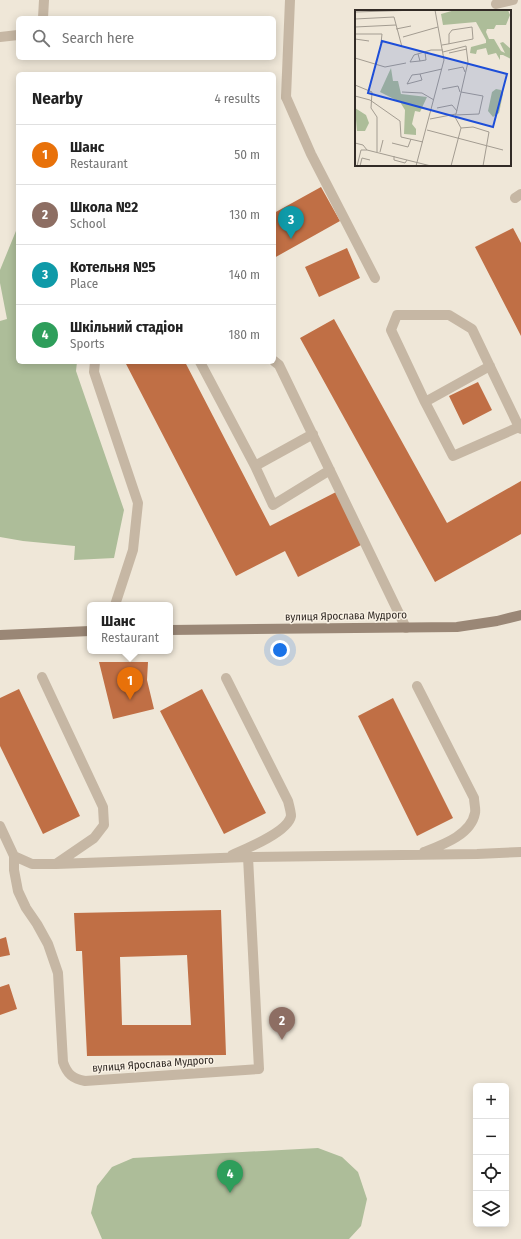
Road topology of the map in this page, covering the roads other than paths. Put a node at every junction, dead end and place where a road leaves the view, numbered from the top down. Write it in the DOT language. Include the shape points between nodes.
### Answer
graph roads {
  1 [pos="44,0"];
  2 [pos="290,0"];
  3 [pos="513,0"];
  4 [pos="496,4"];
  5 [pos="43,16"];
  6 [pos="16,35"];
  7 [pos="0,37"];
  8 [pos="375,278"];
  9 [pos="276,363"];
  10 [pos="95,364"];
  11 [pos="201,364"];
  12 [pos="490,366"];
  13 [pos="424,402"];
  14 [pos="520,428"];
  15 [pos="313,434"];
  16 [pos="255,466"];
  17 [pos="330,470"];
  18 [pos="116,602"];
  19 [pos="521,615"];
  20 [pos="406,628"];
  21 [pos="173,630"];
  22 [pos="87,632"];
  23 [pos="0,635"];
  24 [pos="42,677"];
  25 [pos="226,678"];
  26 [pos="417,686"];
  27 [pos="0,826"];
  28 [pos="521,852"];
  29 [pos="419,855"];
  30 [pos="14,856"];
  31 [pos="227,857"];
  32 [pos="248,857"];
  33 [pos="56,864"];
  1 -- 5 [label="street"];
  2 -- 8 [label="street" via="286,97 311,154"];
  3 -- 4 [label="street"];
  6 -- 7 [label="street"];
  9 -- 15 [label="street"];
  10 -- 18 [label="street" via="94,372 138,503 133,550"];
  11 -- 16 [label="street"];
  12 -- 13 [label="street"];
  12 -- 13 [label="street" via="472,329 449,315 397,315 391,330"];
  12 -- 14 [label="street"];
  13 -- 14 [label="street" via="453,456"];
  15 -- 16 [label="street"];
  15 -- 17 [label="street"];
  16 -- 17 [label="street" via="273,505"];
  17 -- 20 [label="street"];
  19 -- 20 [label="street, вулиця Ярослава Мудрого" via="457,627"];
  20 -- 21 [label="street, вулиця Ярослава Мудрого"];
  22 -- 23 [label="street"];
  24 -- 33 [label="street" via="103,807 104,825 94,838"];
  25 -- 31 [label="street" via="288,801 291,817 284,828"];
  26 -- 29 [label="street" via="474,798 476,812 471,824 459,834"];
  27 -- 30 [label="street"];
  28 -- 29 [label="street"];
  29 -- 32 [label="street"];
  30 -- 32 [label="street, вулиця Ярослава Мудрого" via="18,891 48,944 58,973 64,1066 70,1076 86,1081 259,1068"];
  30 -- 33 [label="street" via="32,864"];
  31 -- 32 [label="street"];
  31 -- 33 [label="street"];
}
